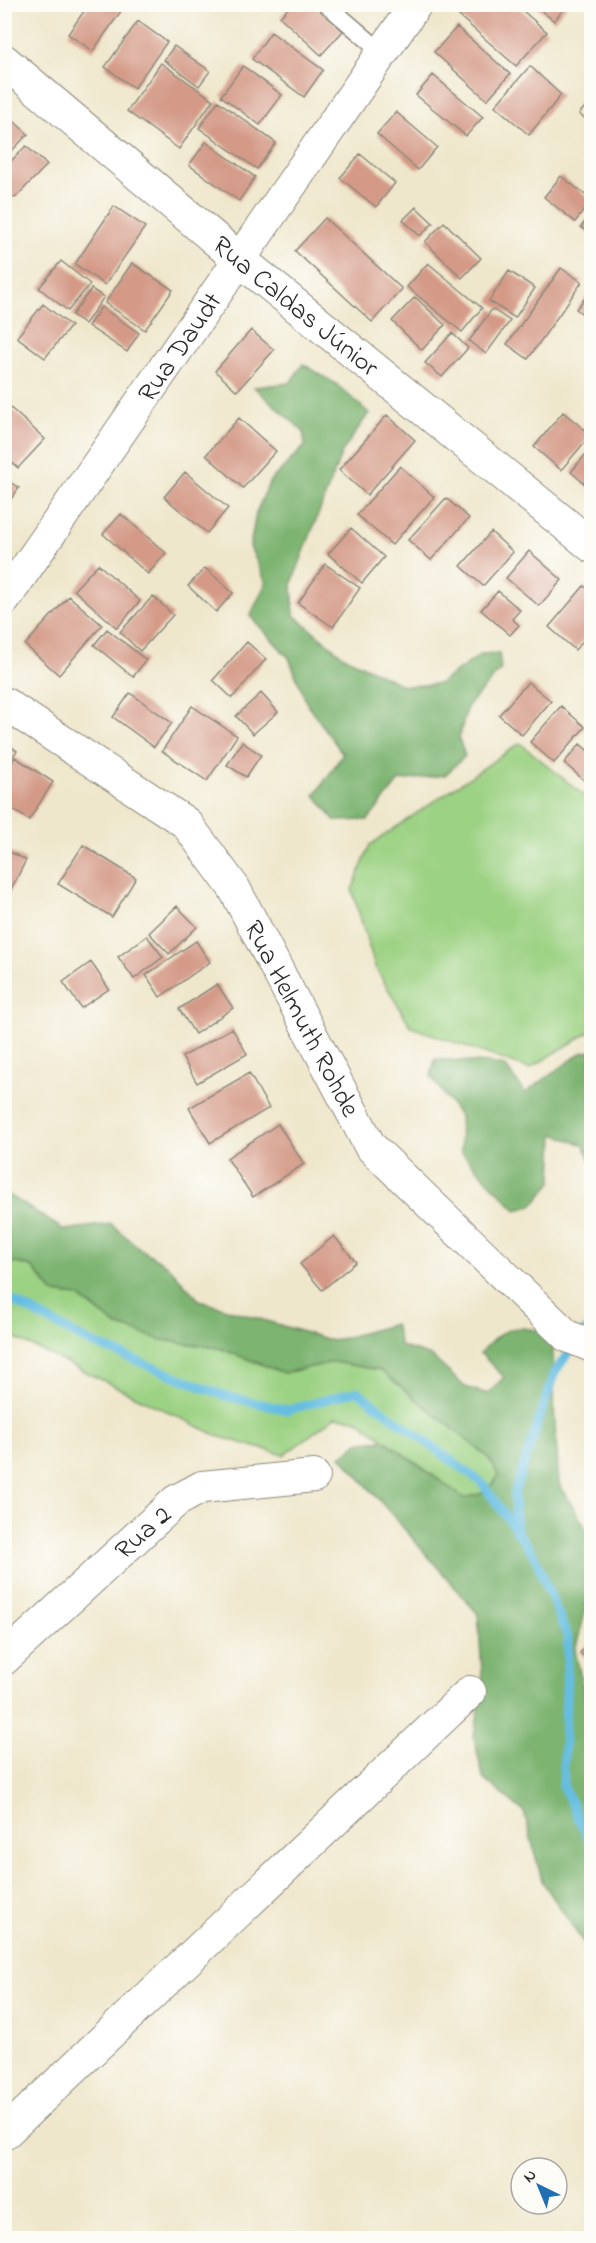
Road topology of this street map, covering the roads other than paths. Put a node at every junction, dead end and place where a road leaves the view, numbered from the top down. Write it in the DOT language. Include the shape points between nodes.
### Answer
graph roads {
  1 [pos="326,4"];
  2 [pos="416,4"];
  3 [pos="383,53"];
  4 [pos="4,61"];
  5 [pos="240,260"];
  6 [pos="591,546"];
  7 [pos="4,600"];
  8 [pos="4,703"];
  9 [pos="579,1341"];
  10 [pos="314,1476"];
  11 [pos="4,1659"];
  12 [pos="470,1692"];
  13 [pos="4,2134"];
  1 -- 3 [label="lane"];
  2 -- 3 [label="street, Rua Daudt"];
  3 -- 5 [label="street, Rua Daudt"];
  4 -- 5 [label="street, Rua Caldas Júnior"];
  5 -- 6 [label="street, Rua Caldas Júnior"];
  5 -- 7 [label="street, Rua Daudt"];
  8 -- 9 [label="street, Rua Helmuth Rohde" via="186,823 234,888 369,1146"];
  10 -- 11 [label="street, Rua 2" via="202,1487 176,1501"];
  12 -- 13 [label="street"];
}
